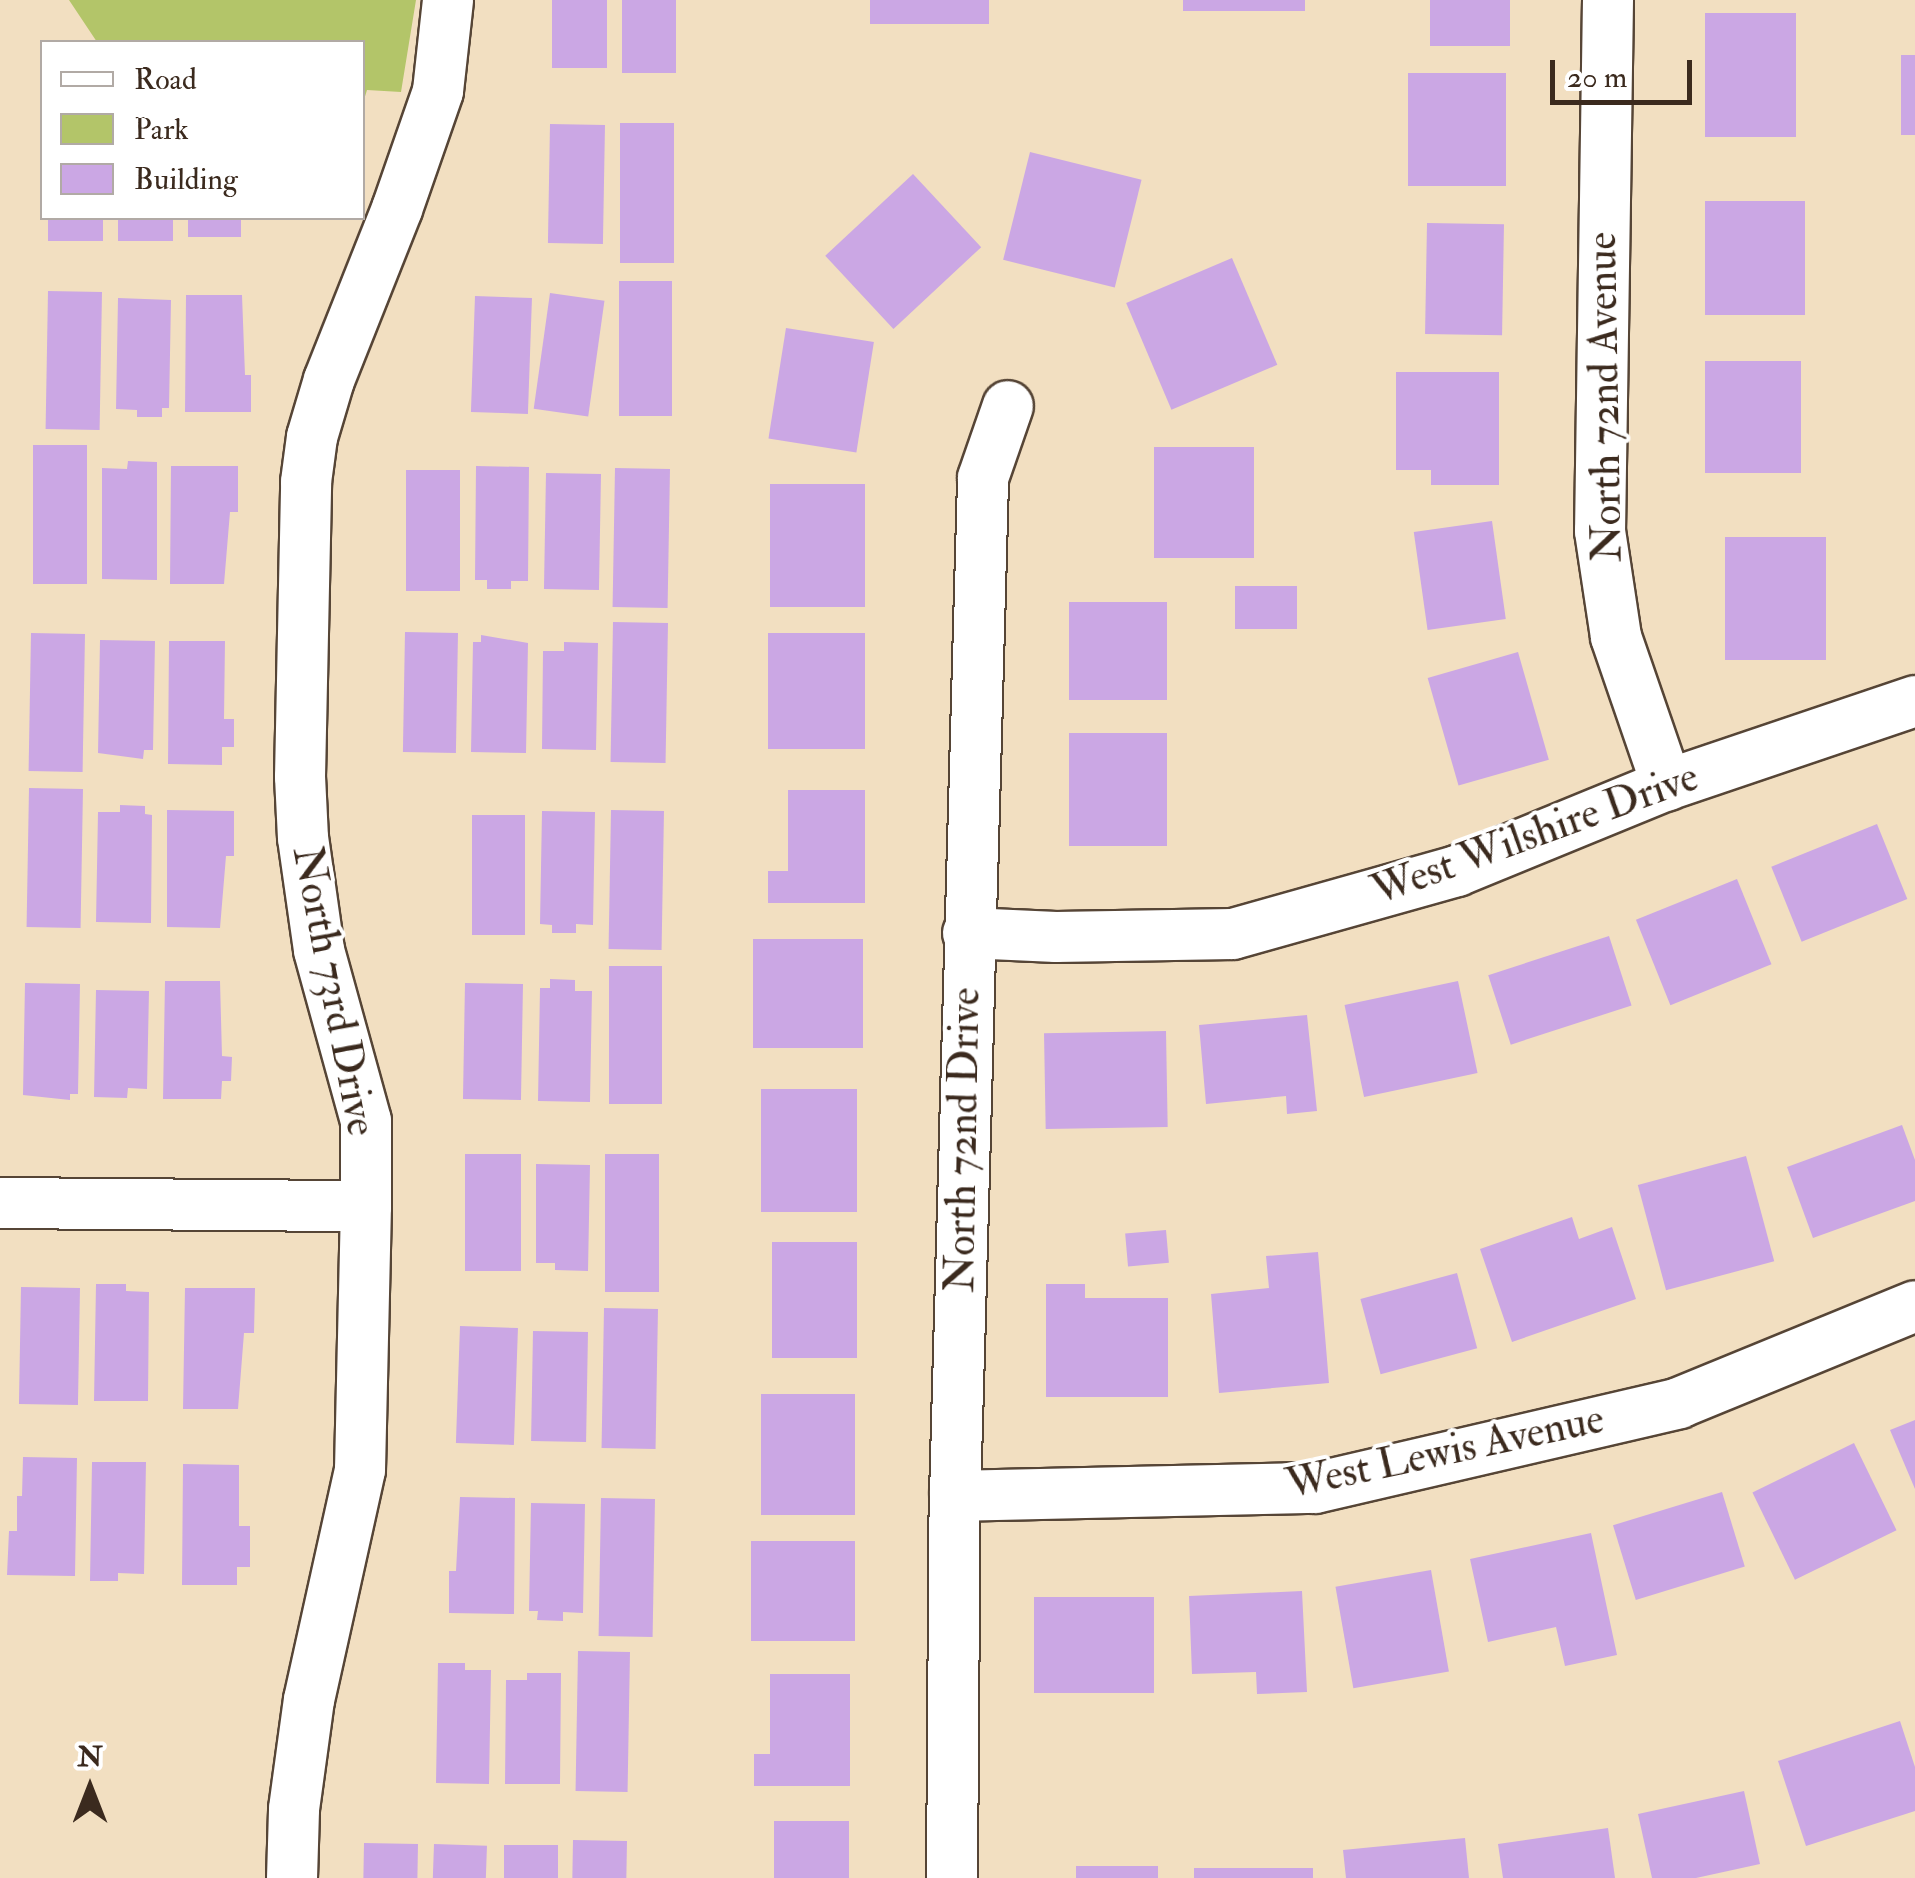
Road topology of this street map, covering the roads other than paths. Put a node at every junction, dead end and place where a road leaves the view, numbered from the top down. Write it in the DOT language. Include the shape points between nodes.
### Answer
graph roads {
  1 [pos="448,0"];
  2 [pos="1608,0"];
  3 [pos="1008,406"];
  4 [pos="1915,701"];
  5 [pos="1668,785"];
  6 [pos="968,933"];
  7 [pos="0,1203"];
  8 [pos="366,1206"];
  9 [pos="1915,1306"];
  10 [pos="955,1496"];
  11 [pos="292,1878"];
  12 [pos="952,1878"];
  1 -- 8 [label="street, North 73rd Drive" via="438,91 329,380 306,482 303,838 319,950 366,1121"];
  2 -- 5 [label="street, North 72nd Avenue" via="1600,530 1616,636"];
  3 -- 6 [label="street, North 72nd Drive" via="983,478"];
  4 -- 5 [label="street, West Wilshire Drive"];
  5 -- 6 [label="street, West Wilshire Drive" via="1457,871 1232,934"];
  6 -- 10 [label="street, North 72nd Drive"];
  7 -- 8 [label="street"];
  8 -- 11 [label="street, North 73rd Drive" via="360,1470 309,1700"];
  9 -- 10 [label="street, West Lewis Avenue" via="1679,1403 1315,1488"];
  10 -- 12 [label="street, North 72nd Drive"];
}
